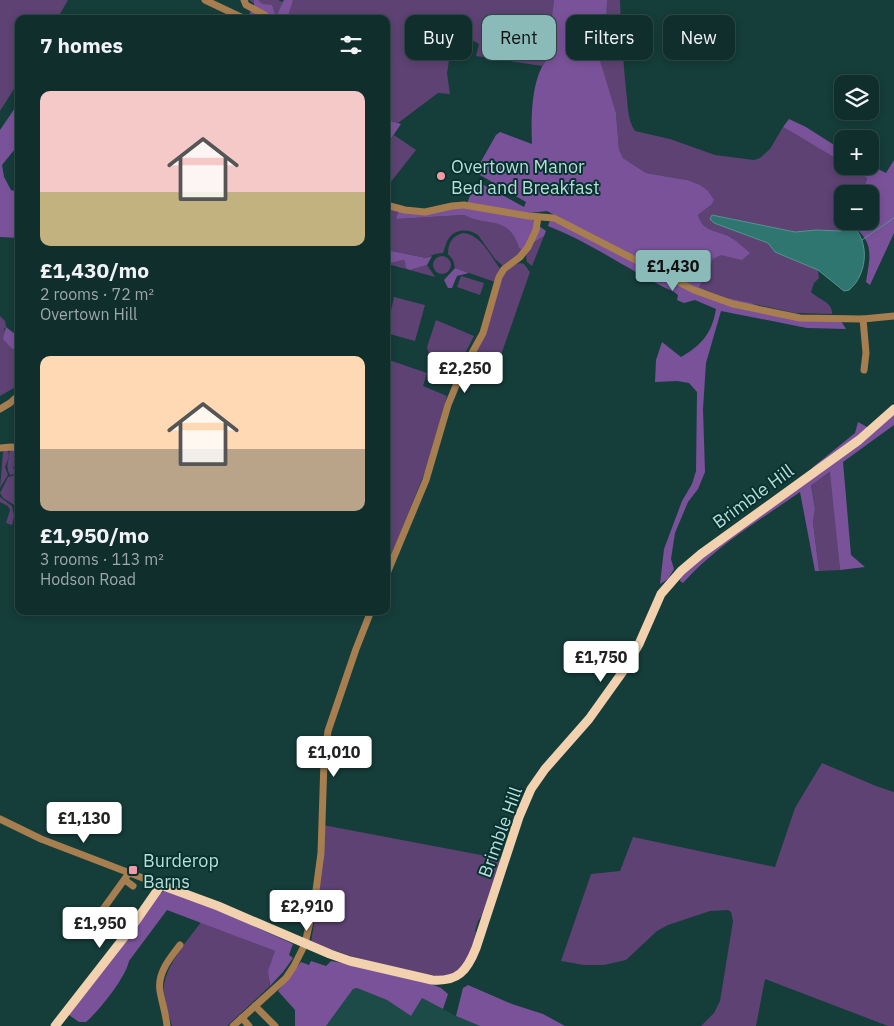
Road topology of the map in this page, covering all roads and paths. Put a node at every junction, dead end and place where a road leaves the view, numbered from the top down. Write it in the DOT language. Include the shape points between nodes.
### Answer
graph roads {
  1 [pos="205,0"];
  2 [pos="244,0"];
  3 [pos="237,15"];
  4 [pos="265,15"];
  5 [pos="390,205"];
  6 [pos="538,217"];
  7 [pos="894,316"];
  8 [pos="863,319"];
  9 [pos="864,370"];
  10 [pos="15,399"];
  11 [pos="0,409"];
  12 [pos="894,409"];
  13 [pos="15,448"];
  14 [pos="0,450"];
  15 [pos="390,566"];
  16 [pos="369,615"];
  17 [pos="0,819"];
  18 [pos="129,873"];
  19 [pos="125,880"];
  20 [pos="161,885"];
  21 [pos="133,886"];
  22 [pos="101,912"];
  23 [pos="305,944"];
  24 [pos="180,945"];
  25 [pos="255,1006"];
  26 [pos="242,1018"];
  27 [pos="55,1026"];
  28 [pos="164,1026"];
  29 [pos="233,1026"];
  30 [pos="249,1026"];
  31 [pos="275,1026"];
  1 -- 3 [label="street"];
  2 -- 4 [label="street" via="246,5"];
  5 -- 6 [label="street" via="425,212 464,206"];
  6 -- 8 [label="street" via="558,220 688,287 722,301 795,317"];
  6 -- 15 [label="street" via="528,247 499,277 483,333 448,405 426,480"];
  7 -- 8 [label="street"];
  8 -- 9 [label="street"];
  10 -- 11 [label="street"];
  12 -- 23 [label="main road, Brimble Hill" via="858,440 701,554 667,586 624,670 589,719 531,789 518,817 476,948 462,974 447,980 432,980 350,961"];
  13 -- 14 [label="street"];
  16 -- 23 [label="street" via="328,731 321,854"];
  17 -- 18 [label="street" via="40,839"];
  18 -- 19 [label="street"];
  18 -- 20 [label="street"];
  19 -- 21 [label="street"];
  19 -- 22 [label="street"];
  20 -- 23 [label="main road, Brimble Hill"];
  20 -- 27 [label="main road"];
  23 -- 25 [label="street" via="286,978"];
  24 -- 28 [label="street" via="160,978"];
  25 -- 26 [label="street"];
  25 -- 31 [label="street"];
  26 -- 29 [label="street"];
  26 -- 30 [label="street"];
}
